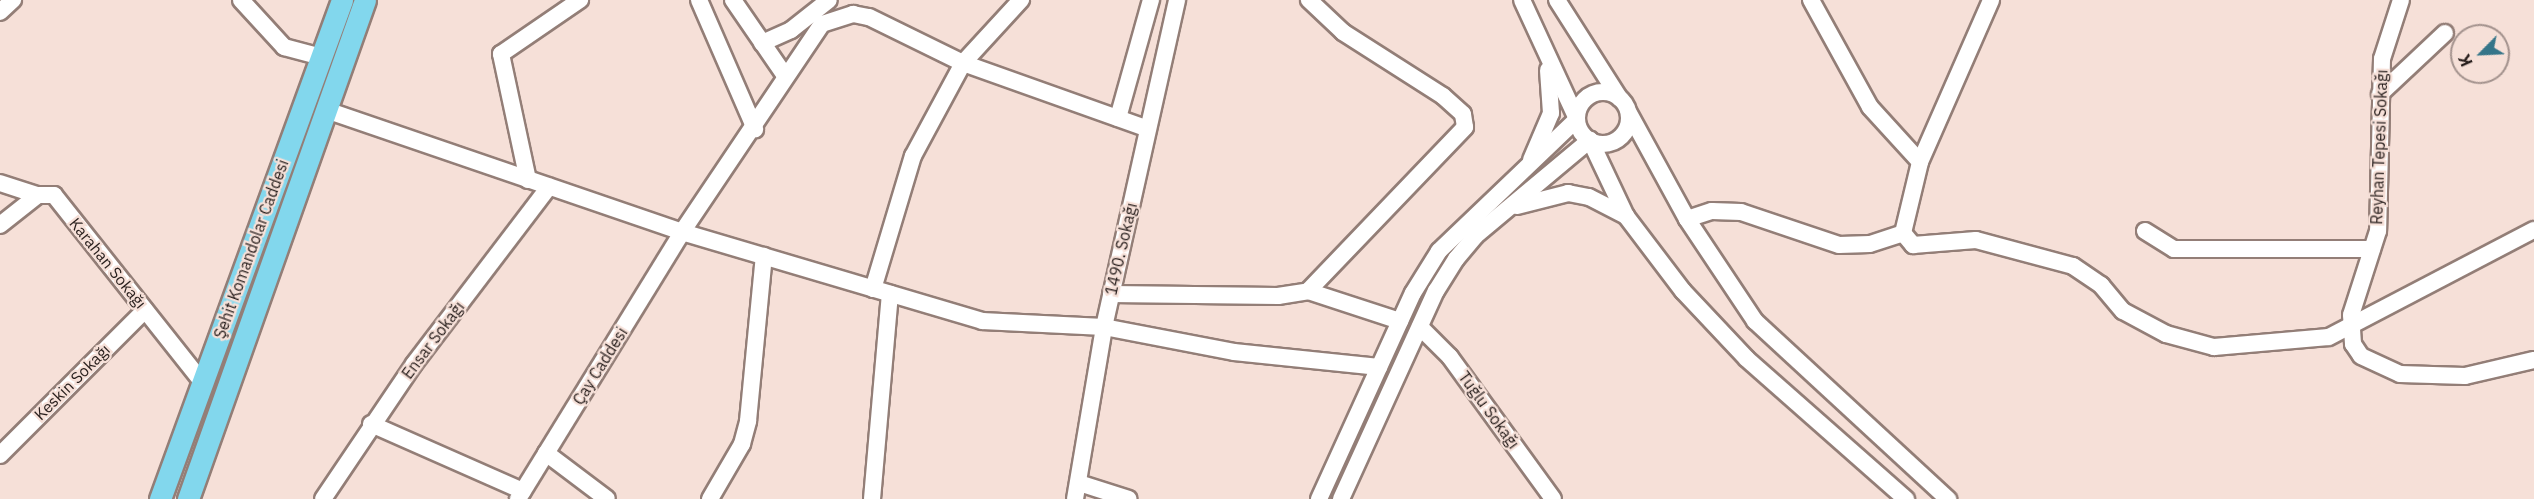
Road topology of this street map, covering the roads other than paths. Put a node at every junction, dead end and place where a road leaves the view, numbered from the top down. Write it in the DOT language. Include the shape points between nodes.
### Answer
graph roads {
  1 [pos="14,0"];
  2 [pos="241,0"];
  3 [pos="342,0"];
  4 [pos="365,0"];
  5 [pos="580,0"];
  6 [pos="699,0"];
  7 [pos="733,0"];
  8 [pos="829,0"];
  9 [pos="1021,0"];
  10 [pos="1151,0"];
  11 [pos="1177,0"];
  12 [pos="1310,0"];
  13 [pos="1522,0"];
  14 [pos="1557,0"];
  15 [pos="1811,0"];
  16 [pos="1991,0"];
  17 [pos="2401,0"];
  18 [pos="0,12"];
  19 [pos="2445,33"];
  20 [pos="1540,37"];
  21 [pos="762,43"];
  22 [pos="321,57"];
  23 [pos="963,63"];
  24 [pos="786,77"];
  25 [pos="2380,94"];
  26 [pos="1625,106"];
  27 [pos="326,110"];
  28 [pos="1118,118"];
  29 [pos="1577,119"];
  30 [pos="754,129"];
  31 [pos="1148,129"];
  32 [pos="1590,140"];
  33 [pos="1920,162"];
  34 [pos="1526,171"];
  35 [pos="528,180"];
  36 [pos="0,183"];
  37 [pos="549,187"];
  38 [pos="38,195"];
  39 [pos="1508,209"];
  40 [pos="1626,216"];
  41 [pos="1687,219"];
  42 [pos="0,225"];
  43 [pos="2534,230"];
  44 [pos="2145,231"];
  45 [pos="682,232"];
  46 [pos="1903,233"];
  47 [pos="2372,249"];
  48 [pos="764,256"];
  49 [pos="873,289"];
  50 [pos="1308,291"];
  51 [pos="890,294"];
  52 [pos="1111,294"];
  53 [pos="145,310"];
  54 [pos="1400,321"];
  55 [pos="1104,327"];
  56 [pos="1420,327"];
  57 [pos="2349,329"];
  58 [pos="2534,360"];
  59 [pos="1379,367"];
  60 [pos="202,382"];
  61 [pos="371,424"];
  62 [pos="546,453"];
  63 [pos="0,455"];
  64 [pos="1077,491"];
  65 [pos="521,495"];
  66 [pos="160,499"];
  67 [pos="188,499"];
  68 [pos="323,499"];
  69 [pos="607,499"];
  70 [pos="710,499"];
  71 [pos="872,499"];
  72 [pos="1129,499"];
  73 [pos="1319,499"];
  74 [pos="1341,499"];
  75 [pos="1553,499"];
  76 [pos="1906,499"];
  77 [pos="1948,499"];
  1 -- 18 [label="street"];
  2 -- 22 [label="street" via="284,47"];
  3 -- 22 [label="main road, Şehit Komandolar Caddesi"];
  4 -- 27 [label="main road, Şehit Komandolar Caddesi"];
  5 -- 35 [label="street" via="501,54"];
  6 -- 30 [label="street"];
  7 -- 21 [label="street"];
  8 -- 21 [label="street" via="791,30"];
  9 -- 23 [label="street"];
  10 -- 28 [label="street"];
  11 -- 31 [label="street, 1490. Sokağı"];
  12 -- 50 [label="street" via="1344,32 1443,96 1463,114 1465,127"];
  13 -- 20 [label="street"];
  14 -- 26 [label="street"];
  15 -- 33 [label="street" via="1870,107"];
  16 -- 33 [label="street"];
  17 -- 25 [label="street, Reyhan Tepesi Sokağı" via="2382,59"];
  19 -- 25 [label="street"];
  20 -- 29 [label="street"];
  20 -- 34 [label="street" via="1552,88 1551,113"];
  21 -- 24 [label="street"];
  22 -- 60 [label="main road, Şehit Komandolar Caddesi"];
  23 -- 24 [label="street, Çay Caddesi" via="869,16 853,14 822,24"];
  23 -- 28 [label="street, Çay Caddesi"];
  23 -- 49 [label="street" via="913,156"];
  24 -- 30 [label="street, Çay Caddesi"];
  25 -- 47 [label="street, Reyhan Tepesi Sokağı" via="2378,231"];
  26 -- 29 [label="street" via="1596,93 1582,103"];
  26 -- 32 [label="street" via="1626,130 1614,142"];
  26 -- 41 [label="street"];
  27 -- 35 [label="street"];
  27 -- 67 [label="main road, Şehit Komandolar Caddesi"];
  28 -- 31 [label="street, Çay Caddesi"];
  29 -- 32 [label="street"];
  29 -- 34 [label="street"];
  30 -- 45 [label="street, Çay Caddesi"];
  31 -- 52 [label="street, 1490. Sokağı"];
  32 -- 39 [label="street"];
  32 -- 40 [label="street"];
  33 -- 46 [label="street"];
  34 -- 54 [label="street" via="1464,222 1439,251"];
  35 -- 37 [label="street"];
  36 -- 38 [label="street"];
  37 -- 45 [label="street"];
  37 -- 61 [label="street, Ensar Sokağı"];
  38 -- 42 [label="street"];
  38 -- 53 [label="street, Karahan Sokağı" via="54,195"];
  39 -- 40 [label="street" via="1568,193"];
  39 -- 56 [label="street" via="1456,259"];
  40 -- 76 [label="street" via="1727,339"];
  41 -- 46 [label="street" via="1712,211 1741,212 1839,245 1870,244"];
  41 -- 77 [label="street" via="1755,321"];
  43 -- 57 [label="street"];
  44 -- 47 [label="street" via="2174,249"];
  45 -- 48 [label="street"];
  45 -- 62 [label="street, Çay Caddesi"];
  46 -- 57 [label="street" via="1913,245 1976,240 2073,266 2101,285 2122,311 2166,334 2214,347 2329,337"];
  47 -- 57 [label="street, Reyhan Tepesi Sokağı"];
  48 -- 49 [label="street"];
  48 -- 70 [label="street" via="748,421 742,444"];
  49 -- 51 [label="street"];
  50 -- 52 [label="street" via="1278,296"];
  50 -- 54 [label="street"];
  51 -- 55 [label="street" via="982,321"];
  51 -- 71 [label="street"];
  52 -- 55 [label="street, 1490. Sokağı"];
  53 -- 60 [label="street, Karahan Sokağı"];
  53 -- 63 [label="street, Keskin Sokağı"];
  54 -- 59 [label="street"];
  55 -- 59 [label="street" via="1234,352"];
  55 -- 64 [label="street, 1490. Sokağı"];
  56 -- 74 [label="street"];
  56 -- 75 [label="street, Tuğlu Sokağı" via="1450,357"];
  57 -- 58 [label="street" via="2361,356 2400,374 2465,376"];
  59 -- 73 [label="street"];
  60 -- 66 [label="main road, Şehit Komandolar Caddesi"];
  61 -- 65 [label="street"];
  61 -- 68 [label="street, Ensar Sokağı"];
  62 -- 65 [label="street, Çay Caddesi"];
  62 -- 69 [label="street"];
  64 -- 72 [label="street"];
}
